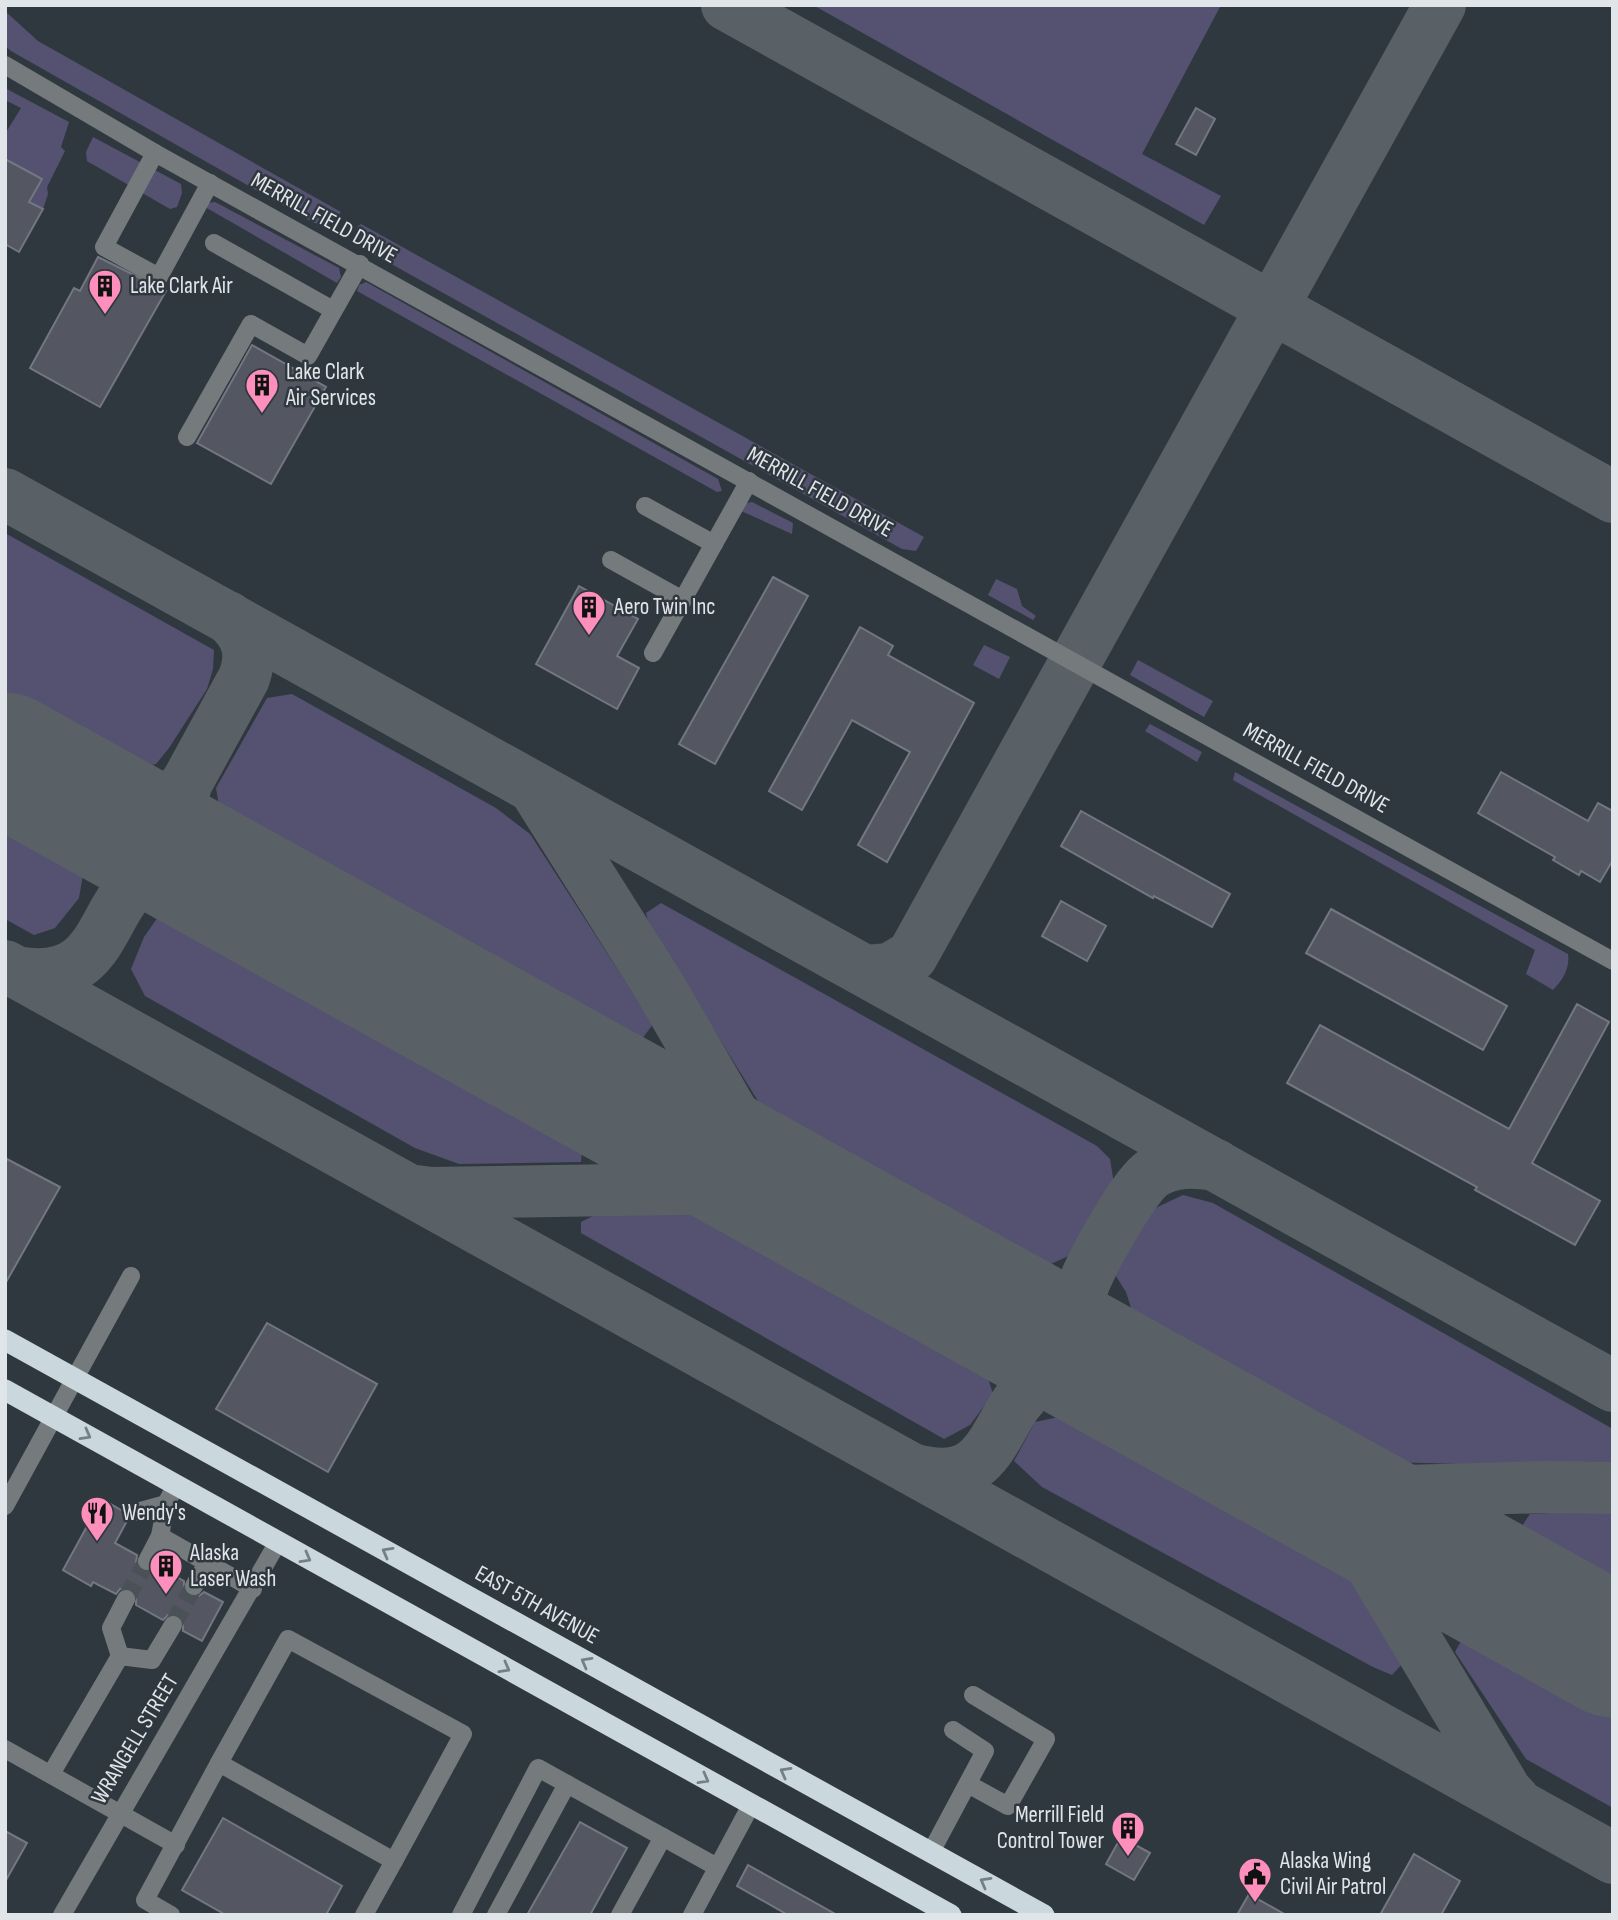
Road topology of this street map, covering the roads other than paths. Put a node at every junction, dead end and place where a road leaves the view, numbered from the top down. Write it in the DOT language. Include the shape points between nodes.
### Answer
graph roads {
  1 [pos="5,65"];
  2 [pos="155,153"];
  3 [pos="210,183"];
  4 [pos="214,243"];
  5 [pos="360,264"];
  6 [pos="333,310"];
  7 [pos="187,437"];
  8 [pos="749,481"];
  9 [pos="645,506"];
  10 [pos="714,544"];
  11 [pos="611,560"];
  12 [pos="683,600"];
  13 [pos="653,653"];
  14 [pos="1613,961"];
  15 [pos="131,1276"];
  16 [pos="5,1340"];
  17 [pos="75,1379"];
  18 [pos="5,1390"];
  19 [pos="55,1417"];
  20 [pos="171,1495"];
  21 [pos="5,1506"];
  22 [pos="137,1512"];
  23 [pos="160,1536"];
  24 [pos="278,1542"];
  25 [pos="146,1560"];
  26 [pos="207,1563"];
  27 [pos="194,1586"];
  28 [pos="253,1589"];
  29 [pos="126,1599"];
  30 [pos="173,1625"];
  31 [pos="120,1656"];
  32 [pos="973,1695"];
  33 [pos="953,1730"];
  34 [pos="5,1749"];
  35 [pos="219,1763"];
  36 [pos="51,1774"];
  37 [pos="567,1784"];
  38 [pos="968,1784"];
  39 [pos="751,1805"];
  40 [pos="120,1813"];
  41 [pos="663,1837"];
  42 [pos="176,1845"];
  43 [pos="931,1852"];
  44 [pos="394,1861"];
  45 [pos="717,1867"];
  46 [pos="946,1913"];
  47 [pos="461,1914"];
  48 [pos="62,1915"];
  49 [pos="170,1915"];
  50 [pos="364,1915"];
  51 [pos="496,1915"];
  52 [pos="620,1915"];
  53 [pos="692,1915"];
  54 [pos="1044,1915"];
  1 -- 2 [label="street, MERRILL FIELD DRIVE"];
  2 -- 3 [label="street, MERRILL FIELD DRIVE"];
  2 -- 3 [label="street" via="104,247 159,277"];
  3 -- 5 [label="street, MERRILL FIELD DRIVE"];
  4 -- 6 [label="street"];
  5 -- 6 [label="street"];
  5 -- 8 [label="street, MERRILL FIELD DRIVE"];
  6 -- 7 [label="street" via="308,355 251,324"];
  8 -- 10 [label="street"];
  8 -- 14 [label="street, MERRILL FIELD DRIVE"];
  9 -- 10 [label="street"];
  10 -- 12 [label="street"];
  11 -- 12 [label="street"];
  12 -- 13 [label="street"];
  15 -- 17 [label="street"];
  16 -- 17 [label="highway, EAST 5TH AVENUE"];
  17 -- 19 [label="street"];
  43 -- 17 [label="highway, EAST 5TH AVENUE, one-way"];
  18 -- 19 [label="highway"];
  19 -- 20 [label="highway, one-way"];
  19 -- 21 [label="street"];
  20 -- 22 [label="street"];
  20 -- 23 [label="street"];
  20 -- 24 [label="highway"];
  23 -- 25 [label="street"];
  23 -- 26 [label="street"];
  24 -- 28 [label="street, WRANGELL STREET"];
  24 -- 39 [label="highway, one-way"];
  26 -- 27 [label="street"];
  26 -- 28 [label="street"];
  28 -- 40 [label="street, WRANGELL STREET"];
  29 -- 31 [label="street" via="111,1628"];
  30 -- 31 [label="street" via="152,1660"];
  31 -- 36 [label="street"];
  32 -- 38 [label="street" via="1046,1739 1008,1806"];
  33 -- 38 [label="street" via="985,1751"];
  34 -- 36 [label="street"];
  35 -- 42 [label="street"];
  35 -- 44 [label="street"];
  35 -- 44 [label="street" via="288,1639 463,1734"];
  36 -- 40 [label="street"];
  37 -- 41 [label="street"];
  37 -- 47 [label="street" via="538,1768"];
  37 -- 51 [label="street"];
  38 -- 43 [label="street"];
  39 -- 45 [label="street"];
  39 -- 46 [label="highway"];
  40 -- 42 [label="street"];
  40 -- 48 [label="street, WRANGELL STREET"];
  41 -- 45 [label="street"];
  41 -- 52 [label="street"];
  42 -- 49 [label="street" via="145,1900"];
  54 -- 43 [label="highway, EAST 5TH AVENUE, one-way"];
  44 -- 50 [label="street"];
  45 -- 53 [label="street"];
}
